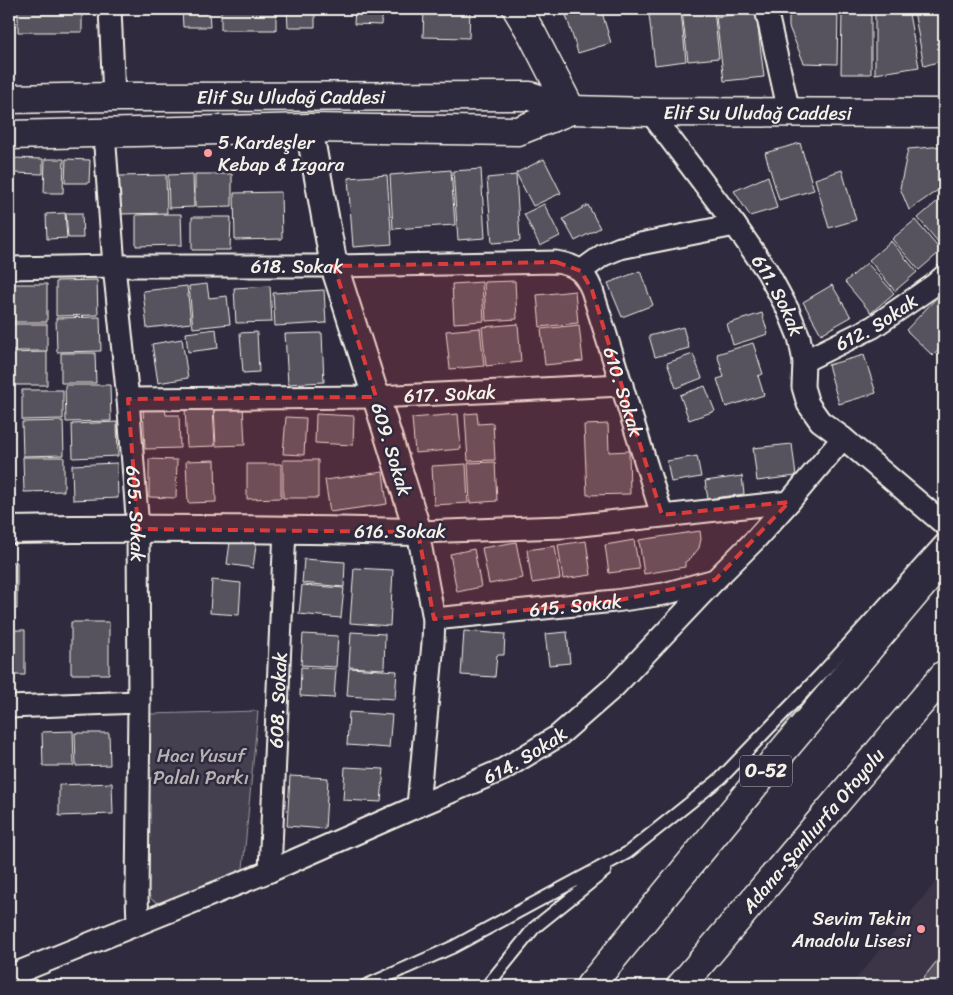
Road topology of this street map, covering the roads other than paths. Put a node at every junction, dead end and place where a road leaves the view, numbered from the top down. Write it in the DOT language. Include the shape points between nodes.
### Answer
graph roads {
  1 [pos="110,9"];
  2 [pos="517,9"];
  3 [pos="766,9"];
  4 [pos="114,97"];
  5 [pos="9,99"];
  6 [pos="571,110"];
  7 [pos="650,112"];
  8 [pos="789,112"];
  9 [pos="944,113"];
  10 [pos="309,128"];
  11 [pos="104,133"];
  12 [pos="9,135"];
  13 [pos="735,224"];
  14 [pos="114,266"];
  15 [pos="334,266"];
  16 [pos="9,268"];
  17 [pos="581,271"];
  18 [pos="944,276"];
  19 [pos="804,361"];
  20 [pos="622,385"];
  21 [pos="376,396"];
  22 [pos="128,399"];
  23 [pos="843,438"];
  24 [pos="789,502"];
  25 [pos="662,516"];
  26 [pos="9,522"];
  27 [pos="944,524"];
  28 [pos="138,529"];
  29 [pos="285,529"];
  30 [pos="9,530"];
  31 [pos="418,532"];
  32 [pos="944,538"];
  33 [pos="944,559"];
  34 [pos="715,580"];
  35 [pos="434,619"];
  36 [pos="944,675"];
  37 [pos="139,702"];
  38 [pos="9,707"];
  39 [pos="418,806"];
  40 [pos="822,820"];
  41 [pos="628,853"];
  42 [pos="270,870"];
  43 [pos="138,924"];
  44 [pos="709,970"];
  45 [pos="9,976"];
  46 [pos="365,986"];
  47 [pos="487,986"];
  48 [pos="590,986"];
  49 [pos="681,986"];
  1 -- 4 [label="street"];
  2 -- 6 [label="main road"];
  3 -- 8 [label="street"];
  4 -- 5 [label="main road, Elif Su Uludağ Caddesi"];
  4 -- 6 [label="main road, Elif Su Uludağ Caddesi" via="530,96"];
  6 -- 7 [label="main road, Elif Su Uludağ Caddesi"];
  6 -- 10 [label="main road, Elif Su Uludağ Caddesi" via="518,131"];
  7 -- 8 [label="main road, Elif Su Uludağ Caddesi"];
  7 -- 13 [label="street, 611. Sokak"];
  8 -- 9 [label="main road, Elif Su Uludağ Caddesi"];
  10 -- 11 [label="main road, Elif Su Uludağ Caddesi"];
  10 -- 15 [label="street, 609. Sokak"];
  11 -- 12 [label="main road, Elif Su Uludağ Caddesi"];
  11 -- 14 [label="street, 605. Sokak"];
  13 -- 17 [label="street" via="620,248 603,255"];
  13 -- 19 [label="street, 611. Sokak" via="767,271 788,310"];
  14 -- 15 [label="street, 618. Sokak"];
  14 -- 16 [label="street, 618. Sokak"];
  14 -- 22 [label="street, 605. Sokak"];
  15 -- 17 [label="street, 618. Sokak" via="556,262 569,264"];
  15 -- 21 [label="street, 609. Sokak"];
  17 -- 20 [label="street, 610. Sokak" via="592,290"];
  18 -- 19 [label="street, 612. Sokak" via="873,327"];
  19 -- 23 [label="street, 611. Sokak" via="803,387 808,404 820,421"];
  20 -- 21 [label="street, 617. Sokak"];
  20 -- 25 [label="street, 610. Sokak"];
  21 -- 22 [label="street, 617. Sokak"];
  21 -- 31 [label="street, 609. Sokak"];
  22 -- 28 [label="street, 605. Sokak"];
  23 -- 24 [label="street, 614. Sokak"];
  23 -- 27 [label="street, 611. Sokak"];
  24 -- 25 [label="street, 616. Sokak"];
  24 -- 34 [label="street, 614. Sokak"];
  25 -- 31 [label="street, 616. Sokak" via="563,526"];
  26 -- 30 [label="street"];
  28 -- 29 [label="street, 616. Sokak"];
  28 -- 30 [label="street, 616. Sokak"];
  28 -- 37 [label="street, 605. Sokak"];
  29 -- 31 [label="street, 616. Sokak"];
  29 -- 42 [label="street, 608. Sokak"];
  31 -- 35 [label="street, 609. Sokak"];
  32 -- 41 [label="lane" via="822,673 720,778"];
  33 -- 48 [label="main road, O-52"];
  34 -- 35 [label="street, 615. Sokak" via="664,594 615,601"];
  34 -- 39 [label="street, 614. Sokak" via="615,686 558,736 502,770"];
  35 -- 39 [label="street, 609. Sokak"];
  36 -- 40 [label="main road, Adana-Şanlıurfa Otoyolu"];
  37 -- 38 [label="street"];
  37 -- 43 [label="street, 605. Sokak"];
  39 -- 42 [label="street, 614. Sokak"];
  40 -- 44 [label="lane"];
  40 -- 49 [label="main road, Adana-Şanlıurfa Otoyolu"];
  41 -- 46 [label="lane" via="453,947"];
  41 -- 47 [label="lane" via="534,928"];
  42 -- 43 [label="street, 614. Sokak"];
  43 -- 45 [label="street, 614. Sokak"];
}
